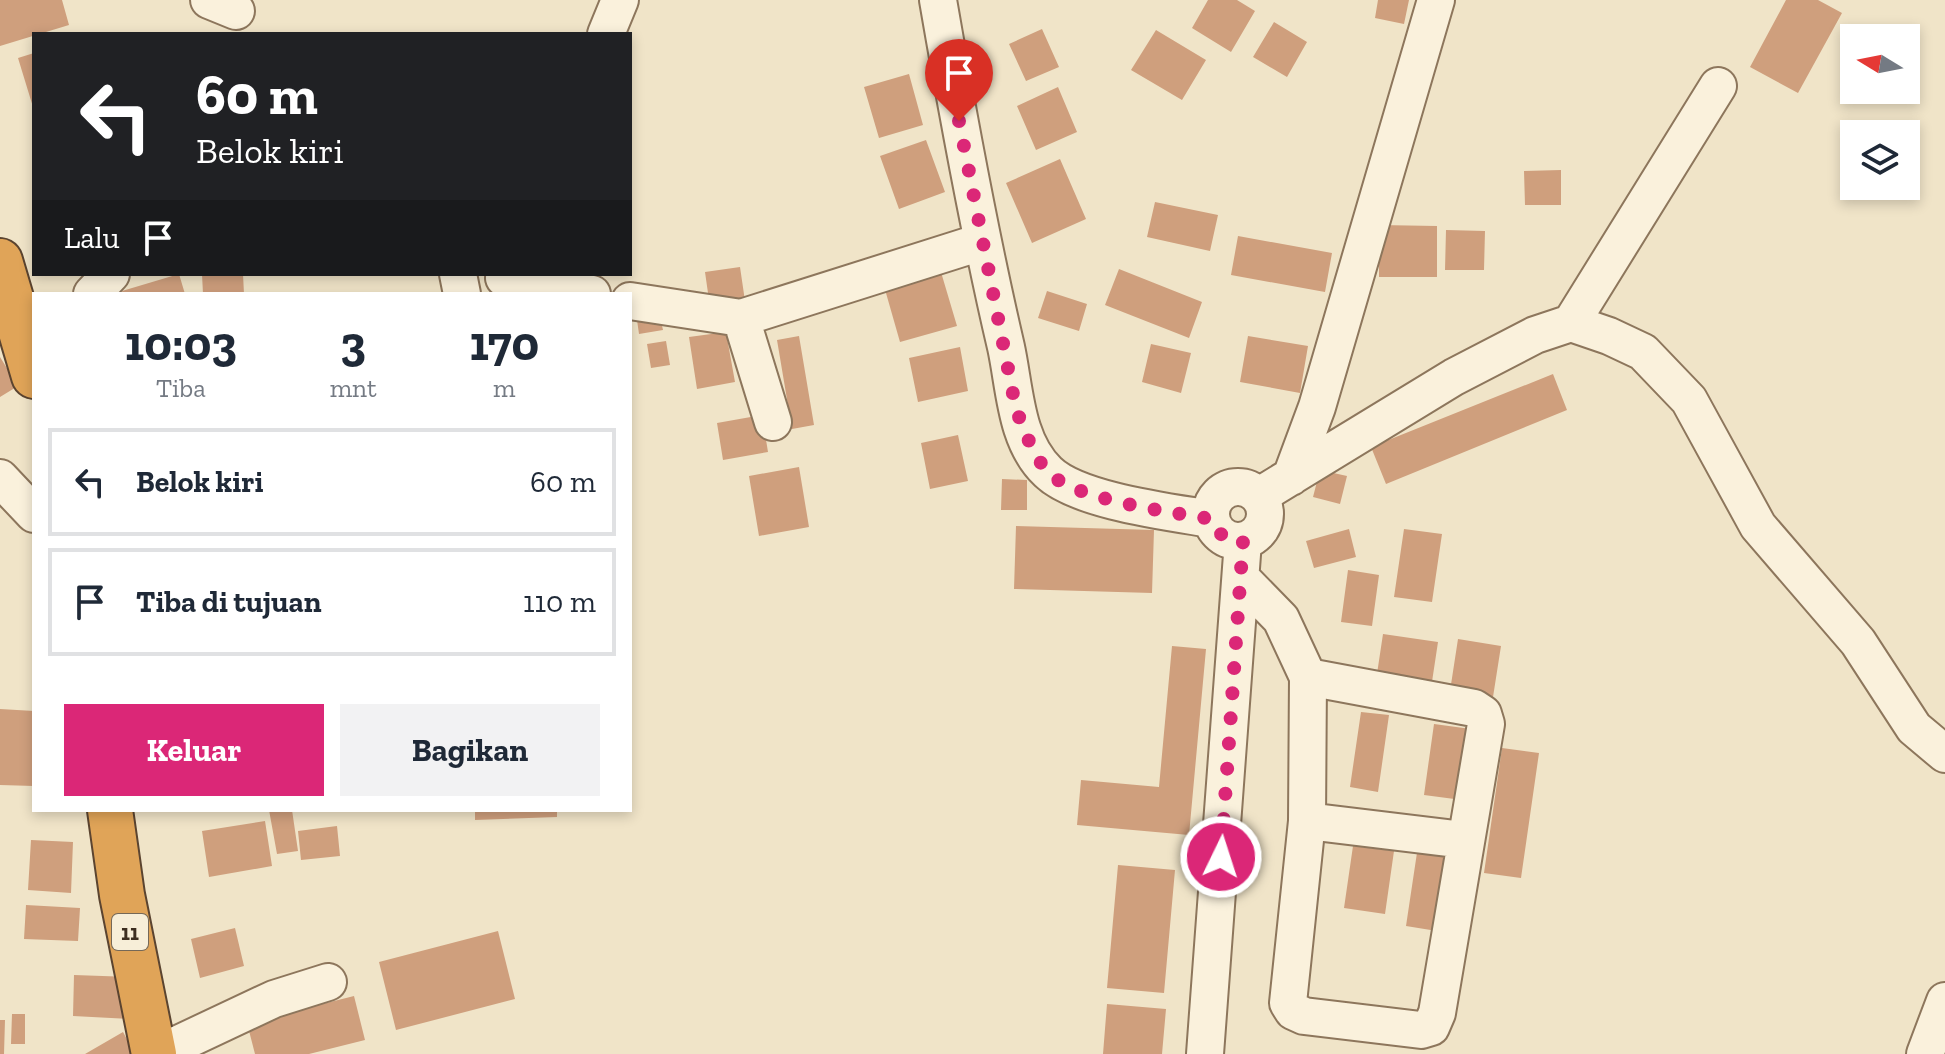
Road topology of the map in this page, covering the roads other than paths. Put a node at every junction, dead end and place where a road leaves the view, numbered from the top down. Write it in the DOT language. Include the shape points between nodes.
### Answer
graph roads {
  1 [pos="620,0"];
  2 [pos="938,0"];
  3 [pos="1436,0"];
  4 [pos="607,32"];
  5 [pos="1718,86"];
  6 [pos="981,242"];
  7 [pos="0,261"];
  8 [pos="109,276"];
  9 [pos="501,282"];
  10 [pos="94,292"];
  11 [pos="577,292"];
  12 [pos="632,301"];
  13 [pos="741,318"];
  14 [pos="1571,323"];
  15 [pos="32,365"];
  16 [pos="773,422"];
  17 [pos="1291,477"];
  18 [pos="0,478"];
  19 [pos="1259,496"];
  20 [pos="32,512"];
  21 [pos="1211,519"];
  22 [pos="1243,541"];
  23 [pos="1241,578"];
  24 [pos="1308,677"];
  25 [pos="1945,754"];
  26 [pos="110,812"];
  27 [pos="1307,821"];
  28 [pos="1464,840"];
  29 [pos="328,982"];
  30 [pos="1945,1001"];
  31 [pos="155,1054"];
  32 [pos="1205,1054"];
  33 [pos="1925,1054"];
  1 -- 4 [label="street"];
  2 -- 6 [label="street"];
  3 -- 17 [label="street" via="1317,407"];
  5 -- 14 [label="street"];
  6 -- 13 [label="street"];
  6 -- 21 [label="street" via="1016,409 1048,472 1069,485 1128,504"];
  7 -- 15 [label="highway"];
  8 -- 10 [label="street"];
  9 -- 11 [label="street"];
  12 -- 13 [label="street"];
  13 -- 16 [label="street"];
  14 -- 17 [label="street" via="1535,335 1454,377"];
  14 -- 25 [label="street" via="1643,352 1689,400 1758,526 1858,642 1914,728"];
  17 -- 19 [label="street"];
  18 -- 20 [label="street"];
  19 -- 21 [label="street" via="1244,487 1223,491 1211,508"];
  19 -- 22 [label="street" via="1265,517 1253,537"];
  21 -- 22 [label="street" via="1223,537"];
  22 -- 23 [label="street"];
  23 -- 24 [label="street" via="1281,619"];
  23 -- 32 [label="street"];
  24 -- 27 [label="street"];
  24 -- 28 [label="street" via="1474,708 1483,714 1486,724"];
  26 -- 31 [label="highway, 11"];
  27 -- 28 [label="street"];
  27 -- 28 [label="street" via="1288,1003 1304,1016 1334,1020 1431,1027"];
  29 -- 31 [label="street" via="274,999"];
  30 -- 33 [label="street"];
}
